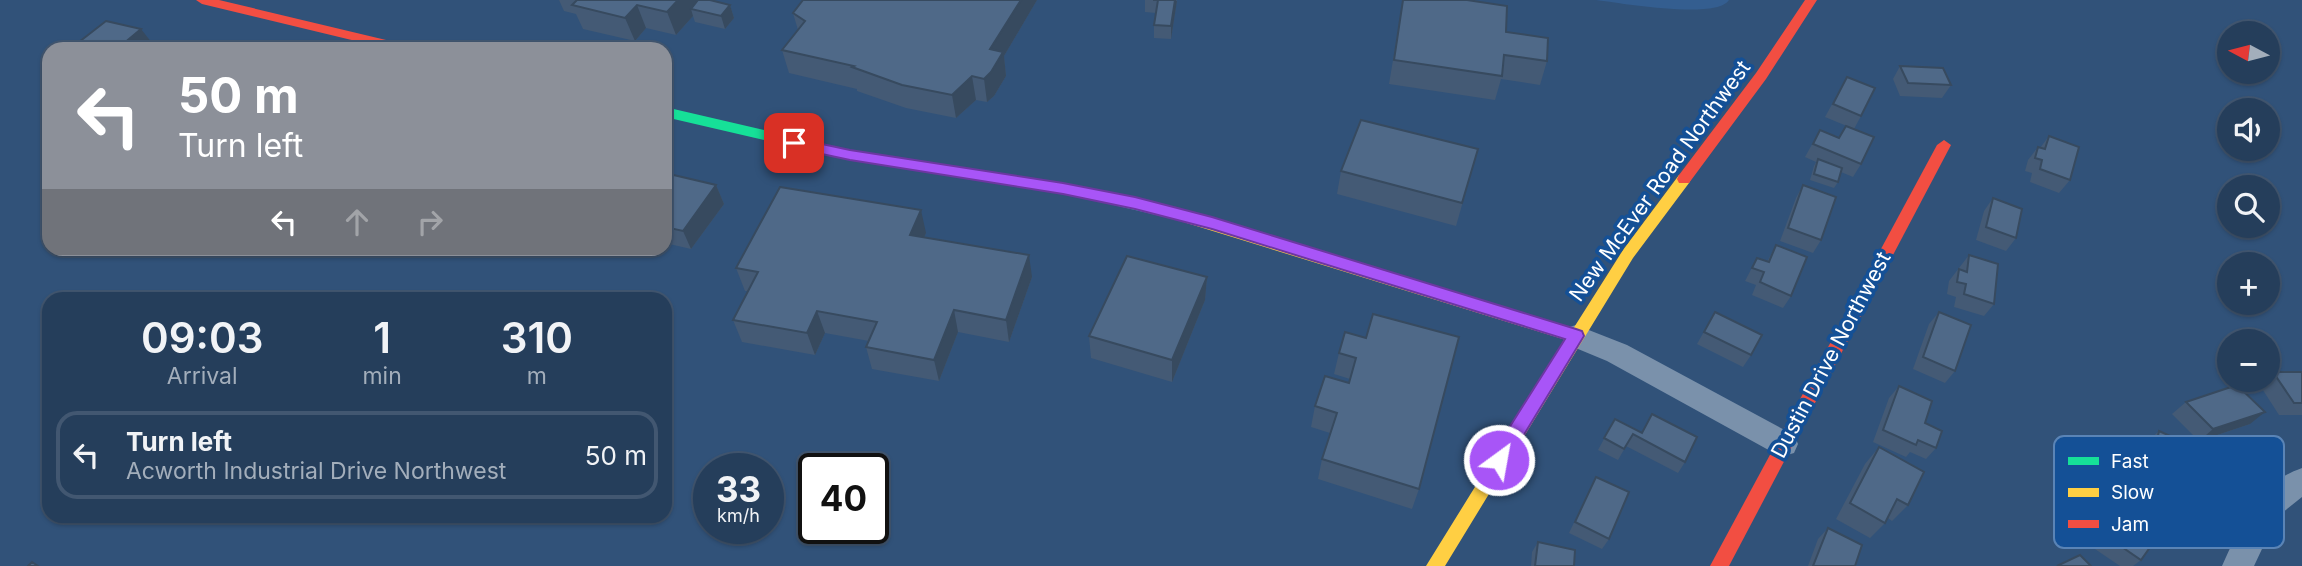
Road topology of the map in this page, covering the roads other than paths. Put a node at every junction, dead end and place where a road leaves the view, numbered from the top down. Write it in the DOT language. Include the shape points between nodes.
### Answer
graph roads {
  1 [pos="202,0"];
  2 [pos="1811,0"];
  3 [pos="378,42"];
  4 [pos="672,114"];
  5 [pos="1944,145"];
  6 [pos="1576,336"];
  7 [pos="1784,444"];
  8 [pos="2302,481"];
  9 [pos="2284,492"];
  10 [pos="2245,548"];
  11 [pos="1435,566"];
  12 [pos="1719,566"];
  13 [pos="2238,566"];
  1 -- 3 [label="street"];
  2 -- 6 [label="street, New McEver Road Northwest" via="1761,76 1628,254"];
  4 -- 6 [label="street" via="831,151 1135,203"];
  5 -- 7 [label="street, Dustin Drive Northwest"];
  6 -- 7 [label="street" via="1617,353"];
  6 -- 11 [label="street, New McEver Road Northwest"];
  7 -- 12 [label="street, Dustin Drive Northwest"];
  8 -- 9 [label="street"];
  10 -- 13 [label="street"];
}
